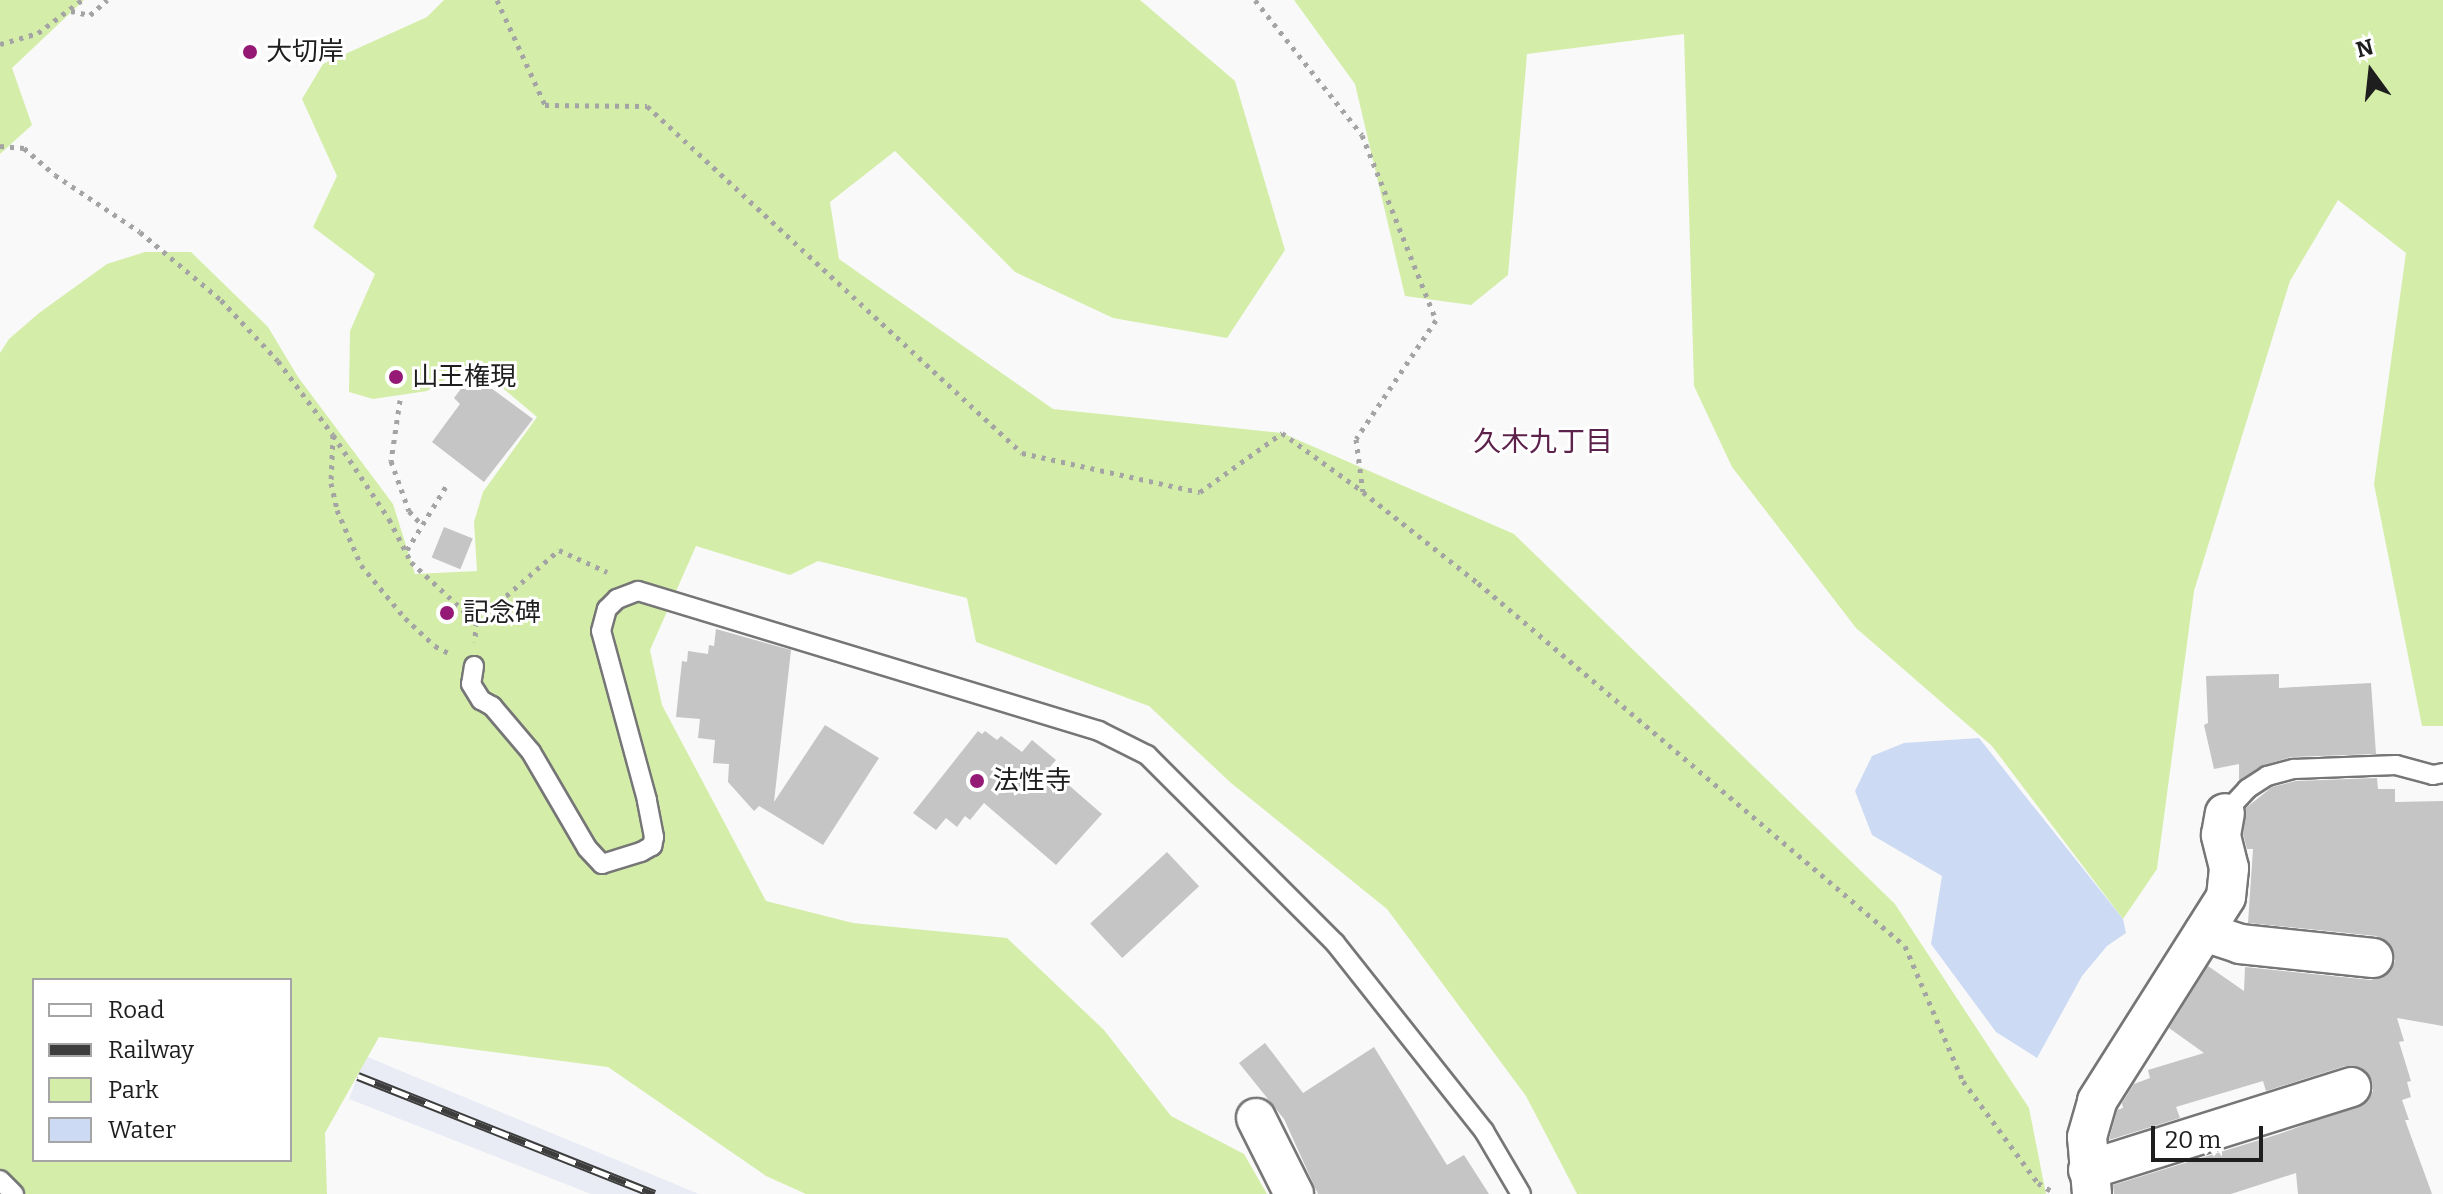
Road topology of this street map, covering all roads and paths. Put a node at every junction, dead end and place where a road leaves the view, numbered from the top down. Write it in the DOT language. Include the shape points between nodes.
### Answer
graph roads {
  1 [pos="82,0"];
  2 [pos="107,0"];
  3 [pos="497,0"];
  4 [pos="1255,0"];
  5 [pos="70,11"];
  6 [pos="0,44"];
  7 [pos="0,146"];
  8 [pos="400,400"];
  9 [pos="333,435"];
  10 [pos="448,483"];
  11 [pos="1363,492"];
  12 [pos="421,524"];
  13 [pos="407,551"];
  14 [pos="638,591"];
  15 [pos="476,622"];
  16 [pos="474,666"];
  17 [pos="2443,773"];
  18 [pos="2225,813"];
  19 [pos="2204,932"];
  20 [pos="2373,958"];
  21 [pos="2351,1087"];
  22 [pos="1256,1118"];
  23 [pos="0,1180"];
  24 [pos="2090,1182"];
  25 [pos="14,1194"];
  26 [pos="1294,1194"];
  27 [pos="1521,1194"];
  28 [pos="2056,1194"];
  1 -- 5 [label="path"];
  2 -- 5 [label="path" via="90,15"];
  3 -- 11 [label="path" via="545,105 647,106 1022,453 1200,492 1282,433"];
  4 -- 11 [label="path" via="1362,135 1436,320 1356,439"];
  5 -- 6 [label="path" via="38,33"];
  7 -- 9 [label="path" via="24,148 140,232 221,300 278,361"];
  8 -- 12 [label="path" via="391,461 409,511"];
  9 -- 13 [label="path"];
  9 -- 16 [label="path" via="331,483 361,565 435,646"];
  10 -- 12 [label="path"];
  11 -- 28 [label="path" via="1478,583 1905,946 1963,1081 2038,1183"];
  12 -- 13 [label="path"];
  13 -- 15 [label="path" via="411,562"];
  14 -- 15 [label="path" via="559,550"];
  14 -- 16 [label="lane" via="607,609 601,631 654,837 652,846 641,852 602,864 594,857 531,752 481,700 471,684"];
  14 -- 27 [label="lane" via="1099,731 1147,755 1335,943 1484,1131"];
  15 -- 16 [label="path"];
  17 -- 18 [label="lane" via="2396,765 2294,769 2267,776"];
  18 -- 19 [label="street" via="2221,835 2229,868 2226,897"];
  19 -- 20 [label="street" via="2240,944"];
  19 -- 24 [label="street" via="2097,1101 2087,1137"];
  21 -- 24 [label="street"];
  22 -- 26 [label="street"];
  23 -- 25 [label="lane"];
}
